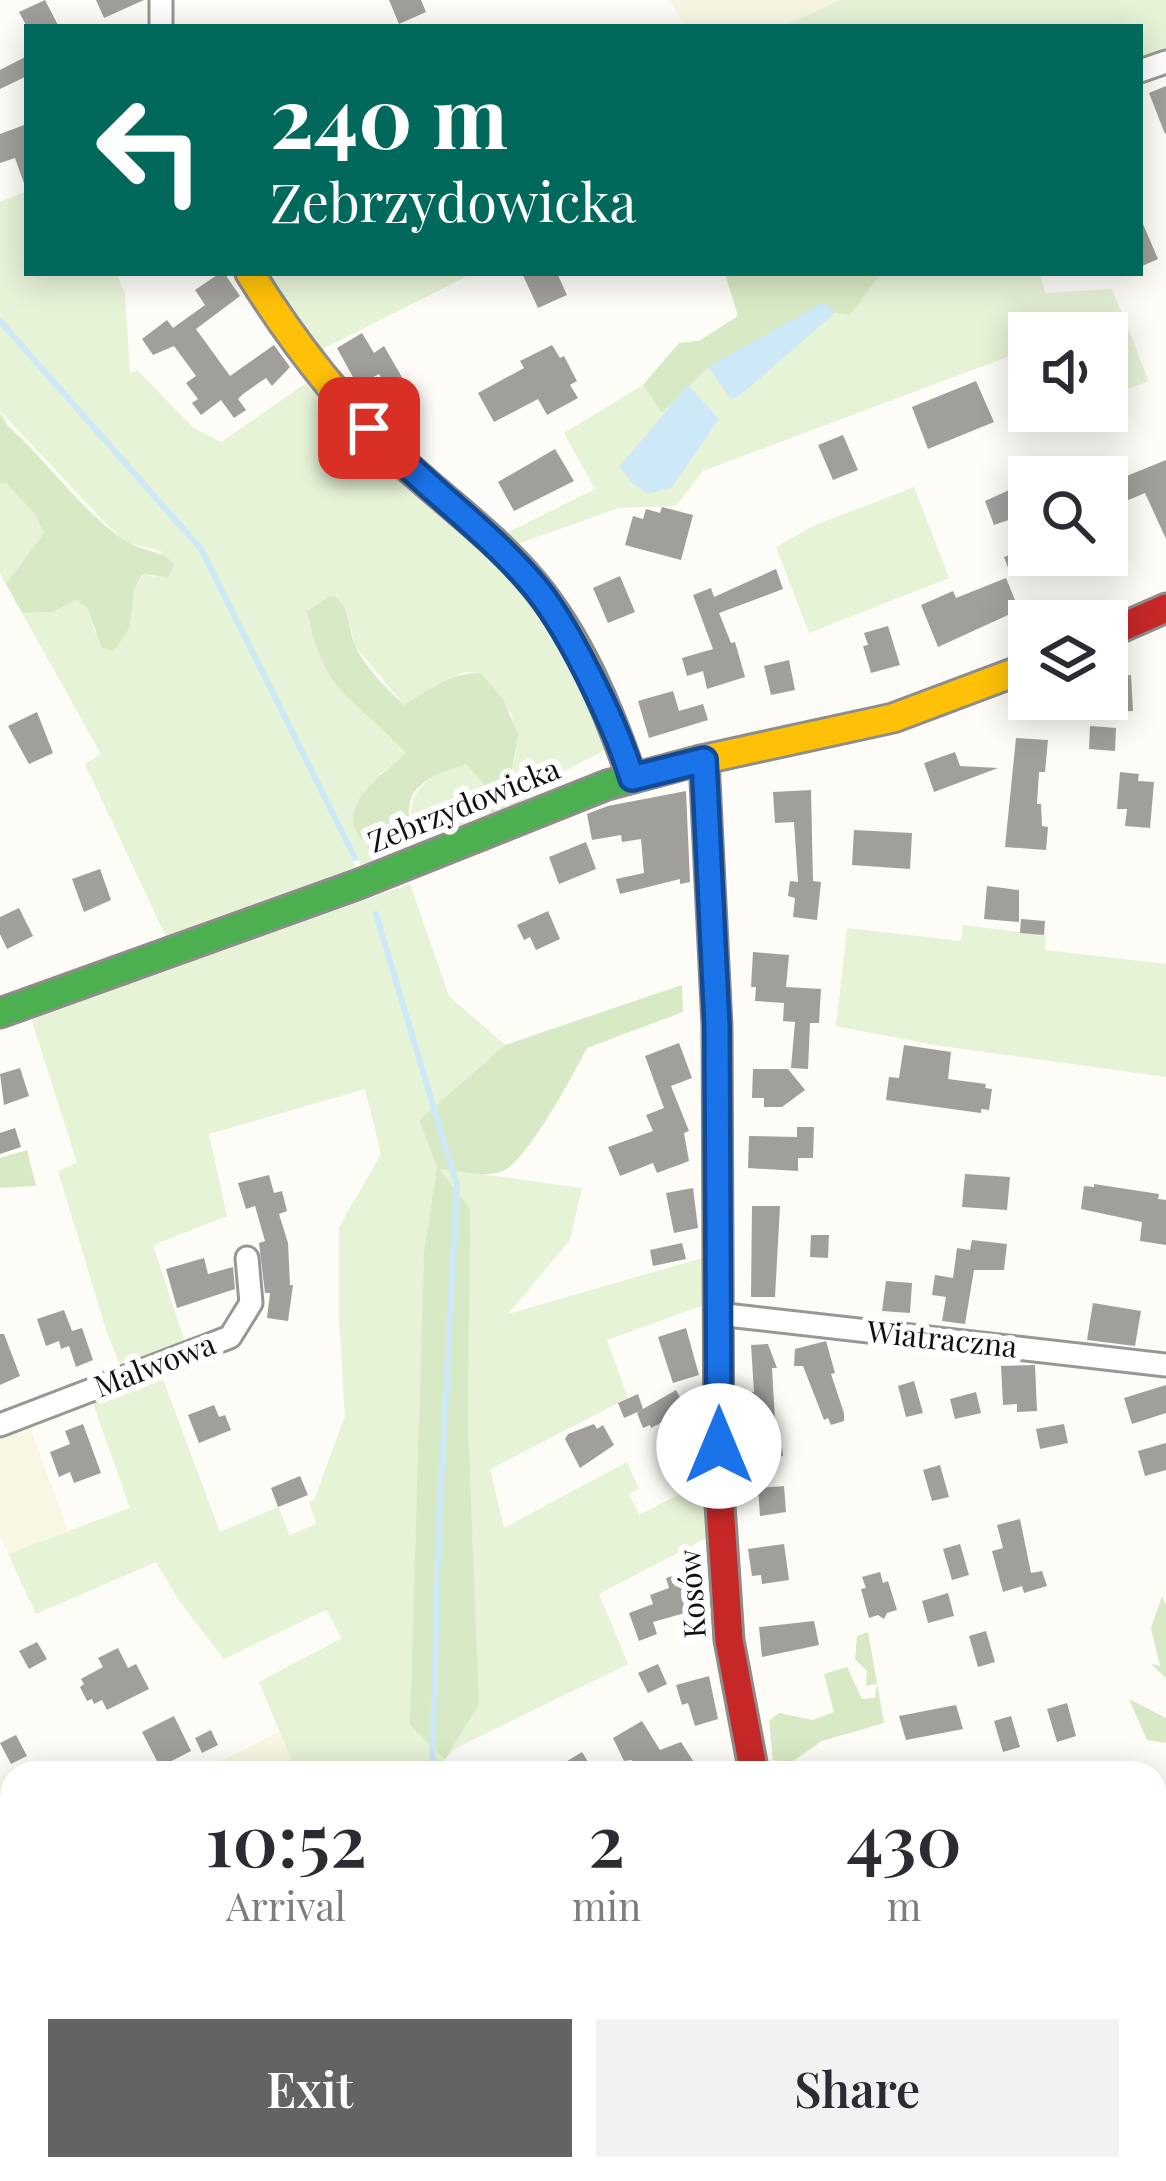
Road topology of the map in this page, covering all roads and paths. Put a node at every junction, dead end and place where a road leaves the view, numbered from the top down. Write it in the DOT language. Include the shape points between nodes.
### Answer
graph roads {
  1 [pos="252,276"];
  2 [pos="1166,608"];
  3 [pos="1128,625"];
  4 [pos="1008,676"];
  5 [pos="704,760"];
  6 [pos="632,778"];
  7 [pos="0,1013"];
  8 [pos="247,1258"];
  9 [pos="718,1314"];
  10 [pos="1166,1365"];
  11 [pos="0,1425"];
  12 [pos="752,1761"];
  1 -- 6 [label="street" via="324,379 533,583 588,678"];
  2 -- 3 [label="street"];
  4 -- 5 [label="street, Zebrzydowicka" via="893,718"];
  5 -- 6 [label="street, Zebrzydowicka"];
  5 -- 9 [label="street, Kosów" via="717,1026"];
  6 -- 7 [label="street, Zebrzydowicka"];
  8 -- 11 [label="street, Malwowa" via="251,1303 230,1337"];
  9 -- 10 [label="street, Wiatraczna"];
  9 -- 12 [label="street, Kosów" via="729,1640"];
}
